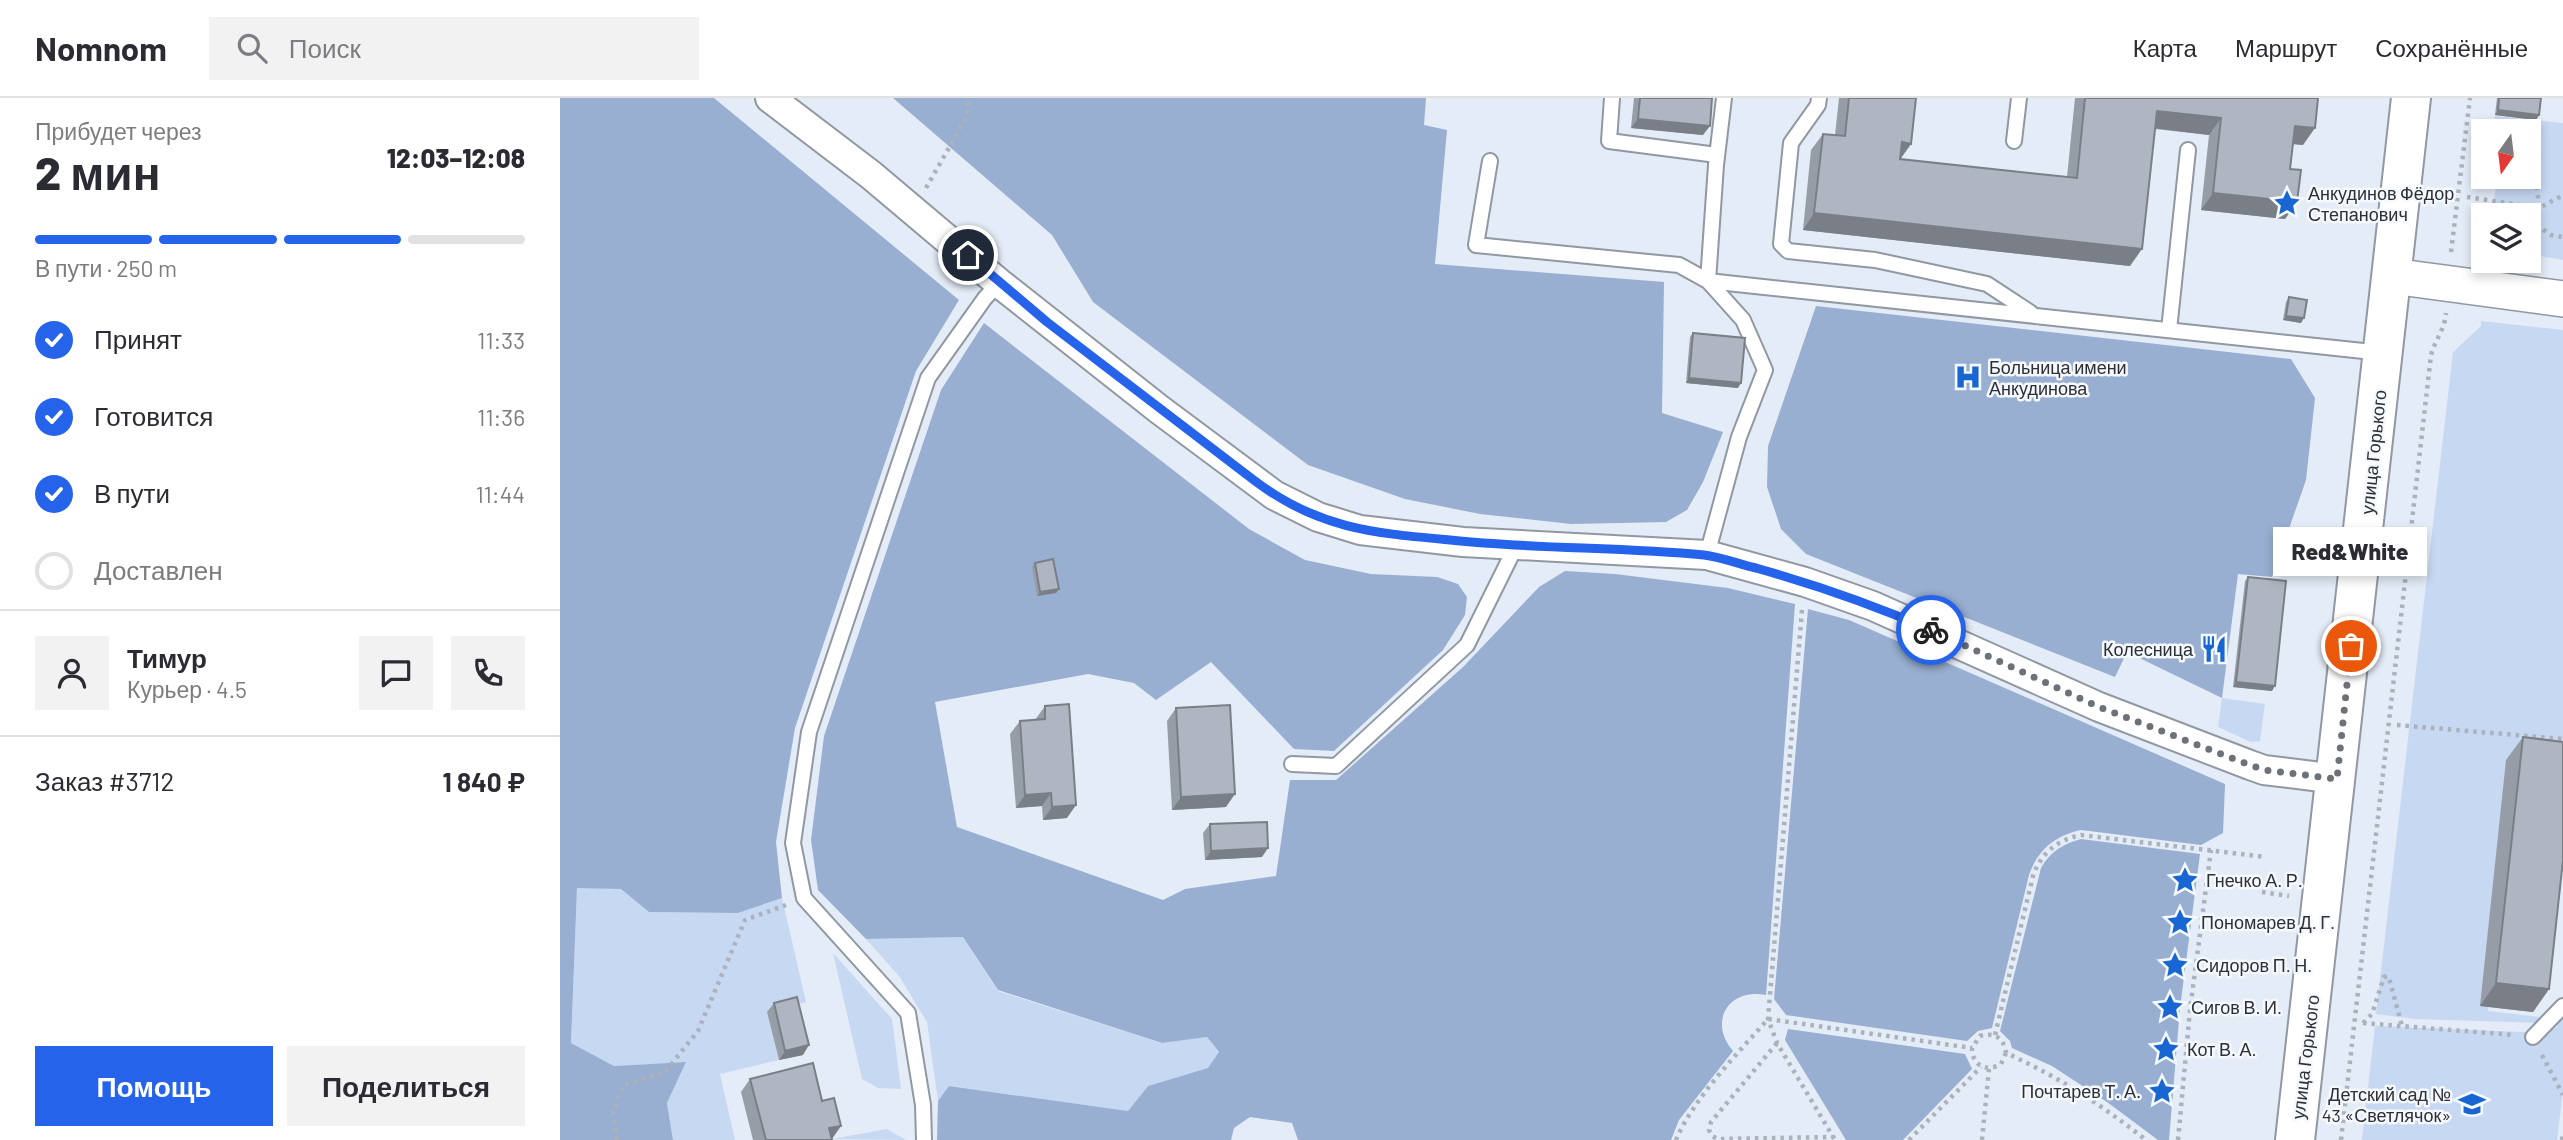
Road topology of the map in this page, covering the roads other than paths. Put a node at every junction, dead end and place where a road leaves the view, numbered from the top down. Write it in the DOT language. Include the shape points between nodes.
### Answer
graph roads {
  1 [pos="770,98"];
  2 [pos="1612,98"];
  3 [pos="1724,98"];
  4 [pos="1819,98"];
  5 [pos="2019,98"];
  6 [pos="2411,98"];
  7 [pos="2014,141"];
  8 [pos="2188,150"];
  9 [pos="1717,155"];
  10 [pos="1490,161"];
  11 [pos="2392,275"];
  12 [pos="1708,281"];
  13 [pos="999,283"];
  14 [pos="2563,299"];
  15 [pos="2035,316"];
  16 [pos="2169,330"];
  17 [pos="2384,353"];
  18 [pos="1516,546"];
  19 [pos="1707,555"];
  20 [pos="1292,764"];
  21 [pos="2337,779"];
  22 [pos="2563,1006"];
  23 [pos="2533,1037"];
  24 [pos="924,1140"];
  25 [pos="2295,1140"];
  1 -- 13 [label="street" via="913,209"];
  2 -- 9 [label="lane" via="1609,141"];
  3 -- 9 [label="lane"];
  4 -- 15 [label="lane" via="1791,143 1781,244 1788,251 1875,260 1987,284"];
  5 -- 7 [label="lane"];
  6 -- 11 [label="main road, улица Горького"];
  8 -- 16 [label="lane"];
  9 -- 12 [label="lane"];
  10 -- 12 [label="lane" via="1476,245 1679,265"];
  11 -- 14 [label="street"];
  11 -- 17 [label="main road, улица Горького"];
  12 -- 15 [label="lane"];
  12 -- 19 [label="lane" via="1743,320 1765,370 1740,437"];
  13 -- 18 [label="street" via="1274,495 1318,517 1360,530"];
  13 -- 24 [label="lane" via="928,378 809,732 793,843 804,898 908,1013"];
  15 -- 16 [label="lane"];
  16 -- 17 [label="lane"];
  17 -- 21 [label="main road, улица Горького"];
  18 -- 19 [label="street"];
  18 -- 20 [label="lane" via="1467,645 1336,766"];
  19 -- 21 [label="street" via="1873,606 2099,707 2264,770"];
  21 -- 25 [label="main road, улица Горького"];
  22 -- 23 [label="lane"];
}
